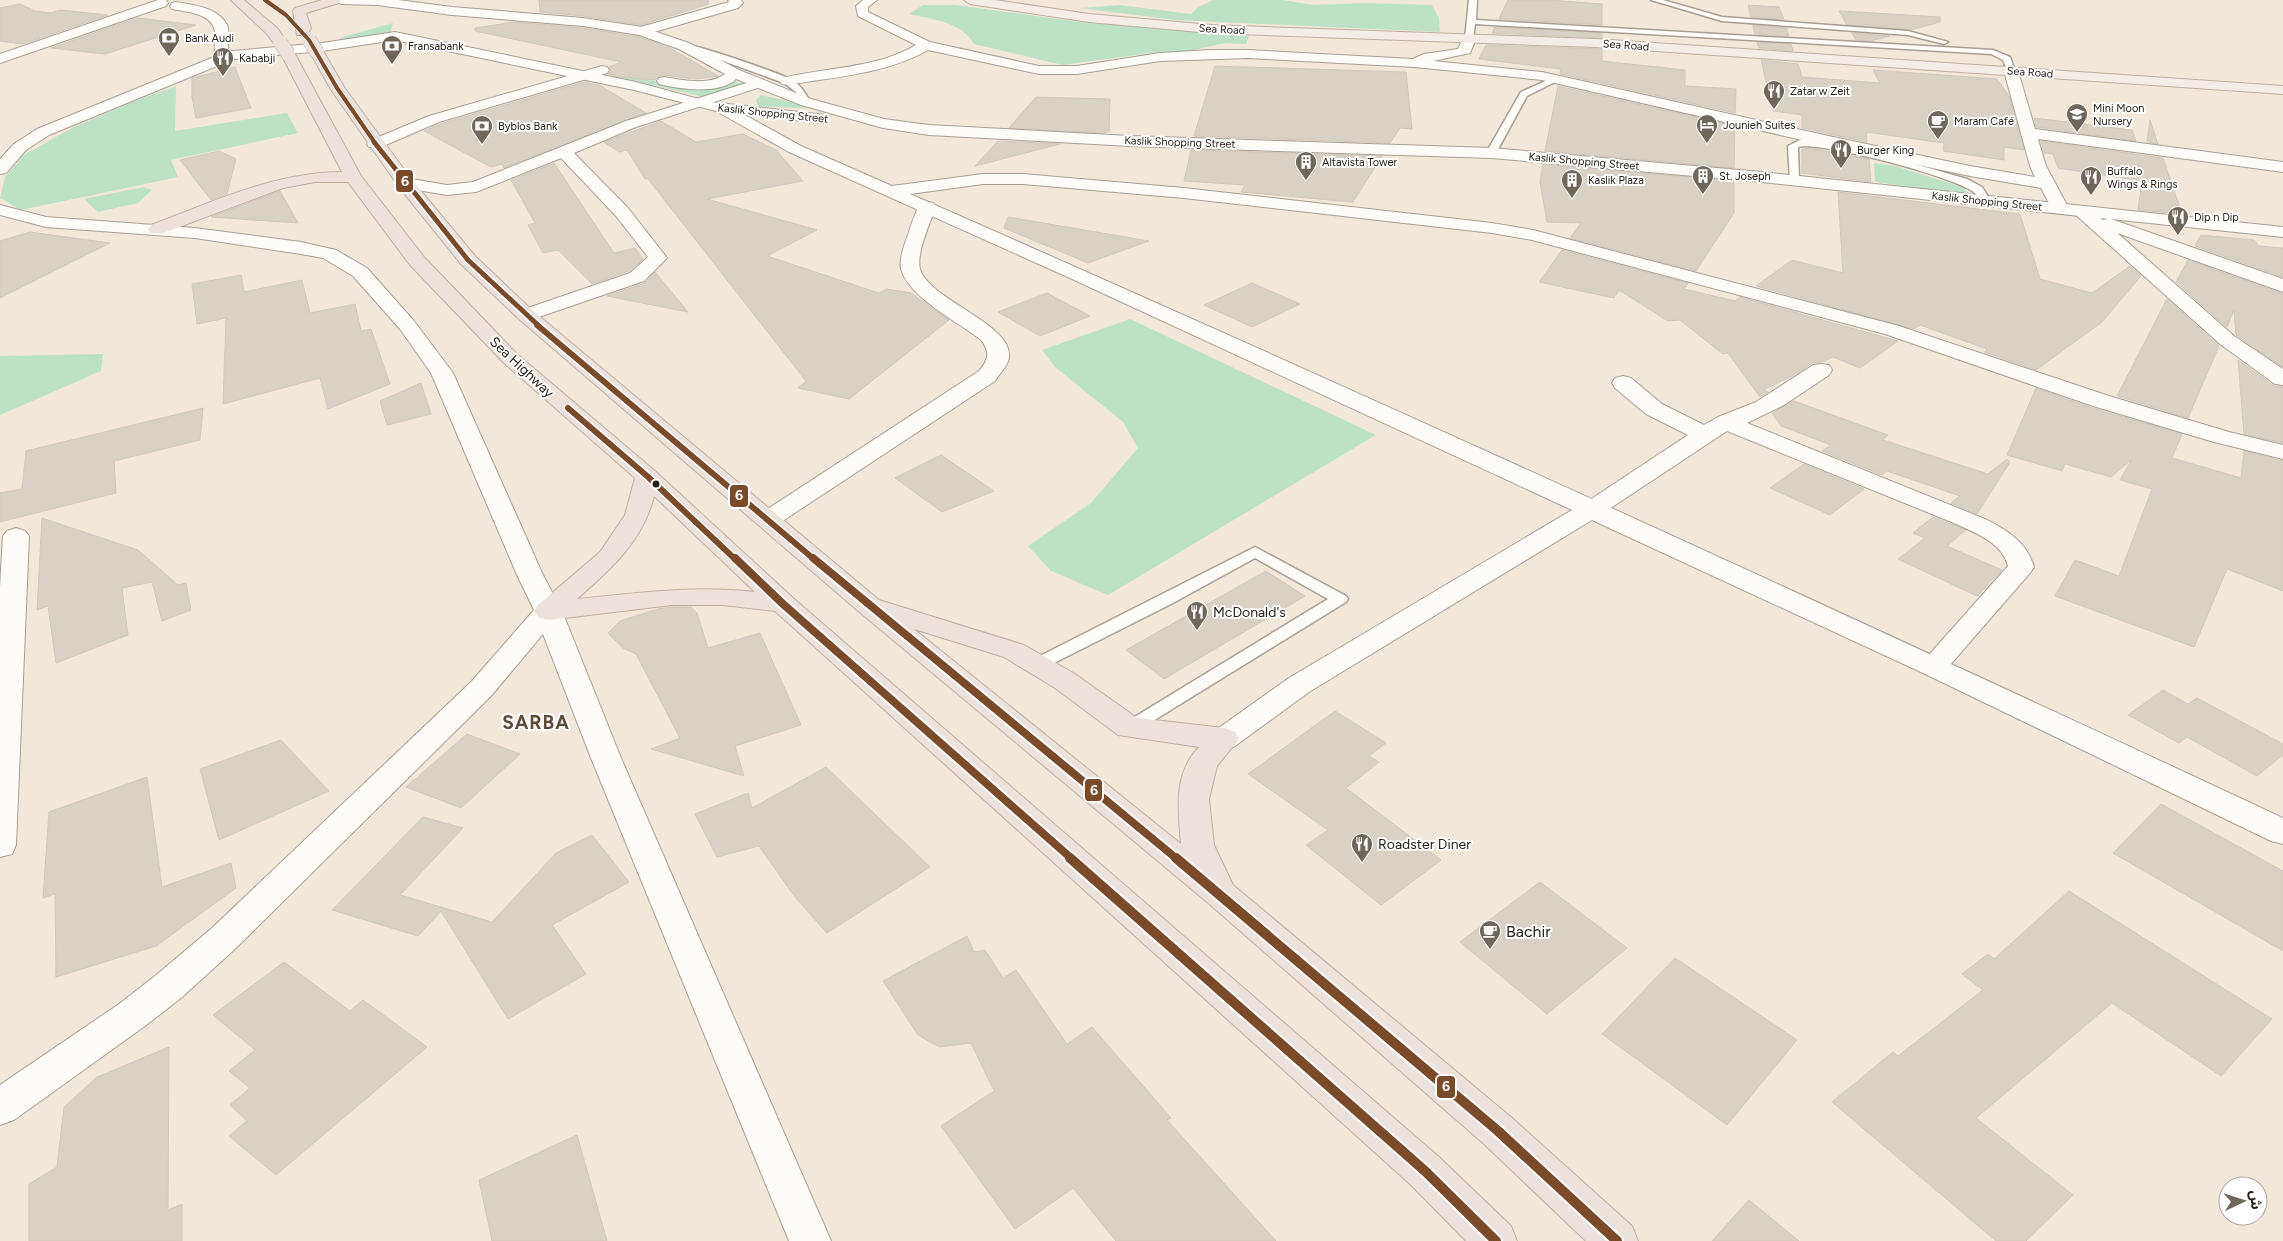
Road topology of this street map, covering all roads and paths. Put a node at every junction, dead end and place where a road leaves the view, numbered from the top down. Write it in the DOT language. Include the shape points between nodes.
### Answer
graph roads {
  1 [pos="203,0"];
  2 [pos="237,0"];
  3 [pos="265,0"];
  4 [pos="336,0"];
  5 [pos="341,0"];
  6 [pos="734,0"];
  7 [pos="871,0"];
  8 [pos="970,0"];
  9 [pos="1474,0"];
  10 [pos="1655,0"];
  11 [pos="169,3"];
  12 [pos="474,13"];
  13 [pos="379,18"];
  14 [pos="1722,19"];
  15 [pos="1472,22"];
  16 [pos="400,24"];
  17 [pos="642,31"];
  18 [pos="1650,32"];
  19 [pos="1469,39"];
  20 [pos="299,44"];
  21 [pos="926,45"];
  22 [pos="684,46"];
  23 [pos="1965,50"];
  24 [pos="232,56"];
  25 [pos="0,59"];
  26 [pos="1415,63"];
  27 [pos="602,70"];
  28 [pos="2011,71"];
  29 [pos="734,73"];
  30 [pos="584,75"];
  31 [pos="1555,80"];
  32 [pos="759,83"];
  33 [pos="787,87"];
  34 [pos="2283,90"];
  35 [pos="694,103"];
  36 [pos="732,109"];
  37 [pos="883,123"];
  38 [pos="43,132"];
  39 [pos="2029,132"];
  40 [pos="0,143"];
  41 [pos="375,144"];
  42 [pos="564,152"];
  43 [pos="1491,153"];
  44 [pos="2283,167"];
  45 [pos="0,169"];
  46 [pos="353,178"];
  47 [pos="1794,180"];
  48 [pos="405,182"];
  49 [pos="2047,184"];
  50 [pos="892,191"];
  51 [pos="1978,200"];
  52 [pos="927,207"];
  53 [pos="2060,209"];
  54 [pos="0,210"];
  55 [pos="2083,212"];
  56 [pos="157,229"];
  57 [pos="2283,232"];
  58 [pos="2283,286"];
  59 [pos="526,315"];
  60 [pos="1821,370"];
  61 [pos="2283,379"];
  62 [pos="1623,384"];
  63 [pos="1726,422"];
  64 [pos="1704,434"];
  65 [pos="2283,452"];
  66 [pos="648,476"];
  67 [pos="1591,510"];
  68 [pos="769,519"];
  69 [pos="16,536"];
  70 [pos="783,604"];
  71 [pos="867,604"];
  72 [pos="548,611"];
  73 [pos="1038,664"];
  74 [pos="1934,666"];
  75 [pos="1129,728"];
  76 [pos="1224,738"];
  77 [pos="2283,832"];
  78 [pos="0,845"];
  79 [pos="1219,894"];
  80 [pos="0,1107"];
  81 [pos="810,1241"];
  82 [pos="1496,1241"];
  83 [pos="1618,1241"];
  1 -- 11 [label="street" via="195,4"];
  1 -- 13 [label="street" via="228,21 241,52 291,46"];
  2 -- 20 [label="highway, Sea Highway" via="266,25"];
  3 -- 20 [label="highway, Sea Highway" via="286,16"];
  4 -- 13 [label="street"];
  4 -- 20 [label="highway" via="300,11 304,28"];
  5 -- 12 [label="street" via="377,1"];
  6 -- 17 [label="street" via="737,3 734,5"];
  7 -- 21 [label="street" via="862,6 862,13"];
  8 -- 19 [label="main road, Sea Road" via="1169,26"];
  9 -- 15 [label="lane"];
  10 -- 14 [label="lane"];
  11 -- 24 [label="street" via="205,13 219,22 222,52"];
  11 -- 25 [label="street"];
  12 -- 16 [label="street" via="430,17"];
  12 -- 17 [label="street" via="574,21"];
  13 -- 16 [label="street"];
  14 -- 18 [label="lane"];
  14 -- 23 [label="lane" via="1908,33"];
  15 -- 18 [label="lane"];
  15 -- 19 [label="lane"];
  16 -- 24 [label="street" via="322,47"];
  16 -- 27 [label="street"];
  16 -- 30 [label="street, Kaslik Shopping Street"];
  17 -- 22 [label="street, Kaslik Shopping Street"];
  18 -- 23 [label="lane"];
  19 -- 26 [label="street" via="1462,52 1424,58"];
  19 -- 28 [label="main road, Sea Road" via="1605,44"];
  20 -- 41 [label="highway, Sea Highway" via="337,88"];
  20 -- 46 [label="highway, Sea Highway"];
  21 -- 26 [label="street" via="1047,70 1077,70 1160,57 1210,54"];
  21 -- 33 [label="street" via="904,58"];
  22 -- 29 [label="street, Kaslik Shopping Street"];
  22 -- 33 [label="lane" via="709,52"];
  23 -- 28 [label="lane" via="2002,56 2009,61"];
  24 -- 38 [label="street"];
  26 -- 31 [label="street" via="1519,73"];
  27 -- 29 [label="street" via="689,85 712,83"];
  27 -- 30 [label="street"];
  28 -- 34 [label="main road, Sea Road"];
  28 -- 39 [label="street"];
  29 -- 32 [label="street, Kaslik Shopping Street"];
  30 -- 35 [label="street, Kaslik Shopping Street"];
  30 -- 41 [label="street" via="434,118"];
  31 -- 43 [label="lane" via="1524,94"];
  31 -- 49 [label="street" via="1970,171"];
  32 -- 33 [label="street, Kaslik Shopping Street"];
  32 -- 35 [label="street"];
  33 -- 36 [label="street" via="752,94"];
  33 -- 37 [label="street, Kaslik Shopping Street" via="806,102"];
  35 -- 36 [label="street, Kaslik Shopping Street"];
  35 -- 42 [label="street" via="631,124"];
  36 -- 37 [label="street, Kaslik Shopping Street"];
  36 -- 50 [label="street" via="795,149"];
  37 -- 43 [label="street, Kaslik Shopping Street" via="972,134"];
  38 -- 40 [label="street"];
  38 -- 45 [label="street" via="20,147"];
  39 -- 44 [label="street"];
  39 -- 49 [label="street" via="2038,166"];
  41 -- 48 [label="highway, Sea Highway"];
  42 -- 48 [label="street" via="476,187 447,190"];
  42 -- 59 [label="street" via="622,212 658,258 637,277"];
  43 -- 47 [label="street, Kaslik Shopping Street"];
  46 -- 56 [label="highway" via="315,177 280,184"];
  46 -- 66 [label="highway, Sea Highway" via="417,261 512,360"];
  47 -- 51 [label="street, Kaslik Shopping Street"];
  47 -- 51 [label="lane" via="1793,146 1812,143 1880,157 1963,181 1981,192"];
  48 -- 59 [label="highway, Sea Highway" via="468,260"];
  49 -- 53 [label="street"];
  50 -- 52 [label="street"];
  50 -- 65 [label="street" via="983,179 1023,179 1184,193 1533,235 1883,327 2101,401"];
  51 -- 53 [label="street, Kaslik Shopping Street"];
  52 -- 67 [label="street"];
  52 -- 68 [label="street" via="912,255 913,274 938,301 984,332 998,346 996,365 987,376"];
  53 -- 55 [label="street, Kaslik Shopping Street"];
  54 -- 56 [label="street" via="46,222"];
  55 -- 57 [label="street, Kaslik Shopping Street"];
  55 -- 58 [label="street" via="2135,235"];
  55 -- 61 [label="street" via="2227,340"];
  56 -- 72 [label="street" via="313,250 329,254 360,272 442,373"];
  59 -- 68 [label="highway, Sea Highway"];
  60 -- 63 [label="street" via="1770,406"];
  62 -- 64 [label="street" via="1654,409"];
  63 -- 64 [label="street"];
  63 -- 74 [label="street" via="1958,516 1996,536 2019,555 2021,567"];
  64 -- 67 [label="street"];
  66 -- 70 [label="highway, Sea Highway"];
  66 -- 72 [label="highway" via="637,515 609,557"];
  67 -- 74 [label="street"];
  67 -- 76 [label="street" via="1299,685"];
  68 -- 71 [label="highway, Sea Highway"];
  69 -- 78 [label="street"];
  70 -- 72 [label="highway" via="723,597 672,597"];
  70 -- 82 [label="highway, Sea Highway" via="1418,1164"];
  71 -- 73 [label="highway" via="1014,650"];
  71 -- 79 [label="highway, Sea Highway"];
  72 -- 80 [label="street" via="481,689 224,938 132,1015"];
  72 -- 81 [label="street" via="606,758"];
  73 -- 75 [label="highway"];
  73 -- 75 [label="lane" via="1255,552 1340,599"];
  74 -- 77 [label="street"];
  75 -- 76 [label="highway"];
  76 -- 79 [label="highway" via="1203,762 1193,798 1198,845"];
  79 -- 83 [label="highway, Sea Highway" via="1498,1131"];
}
